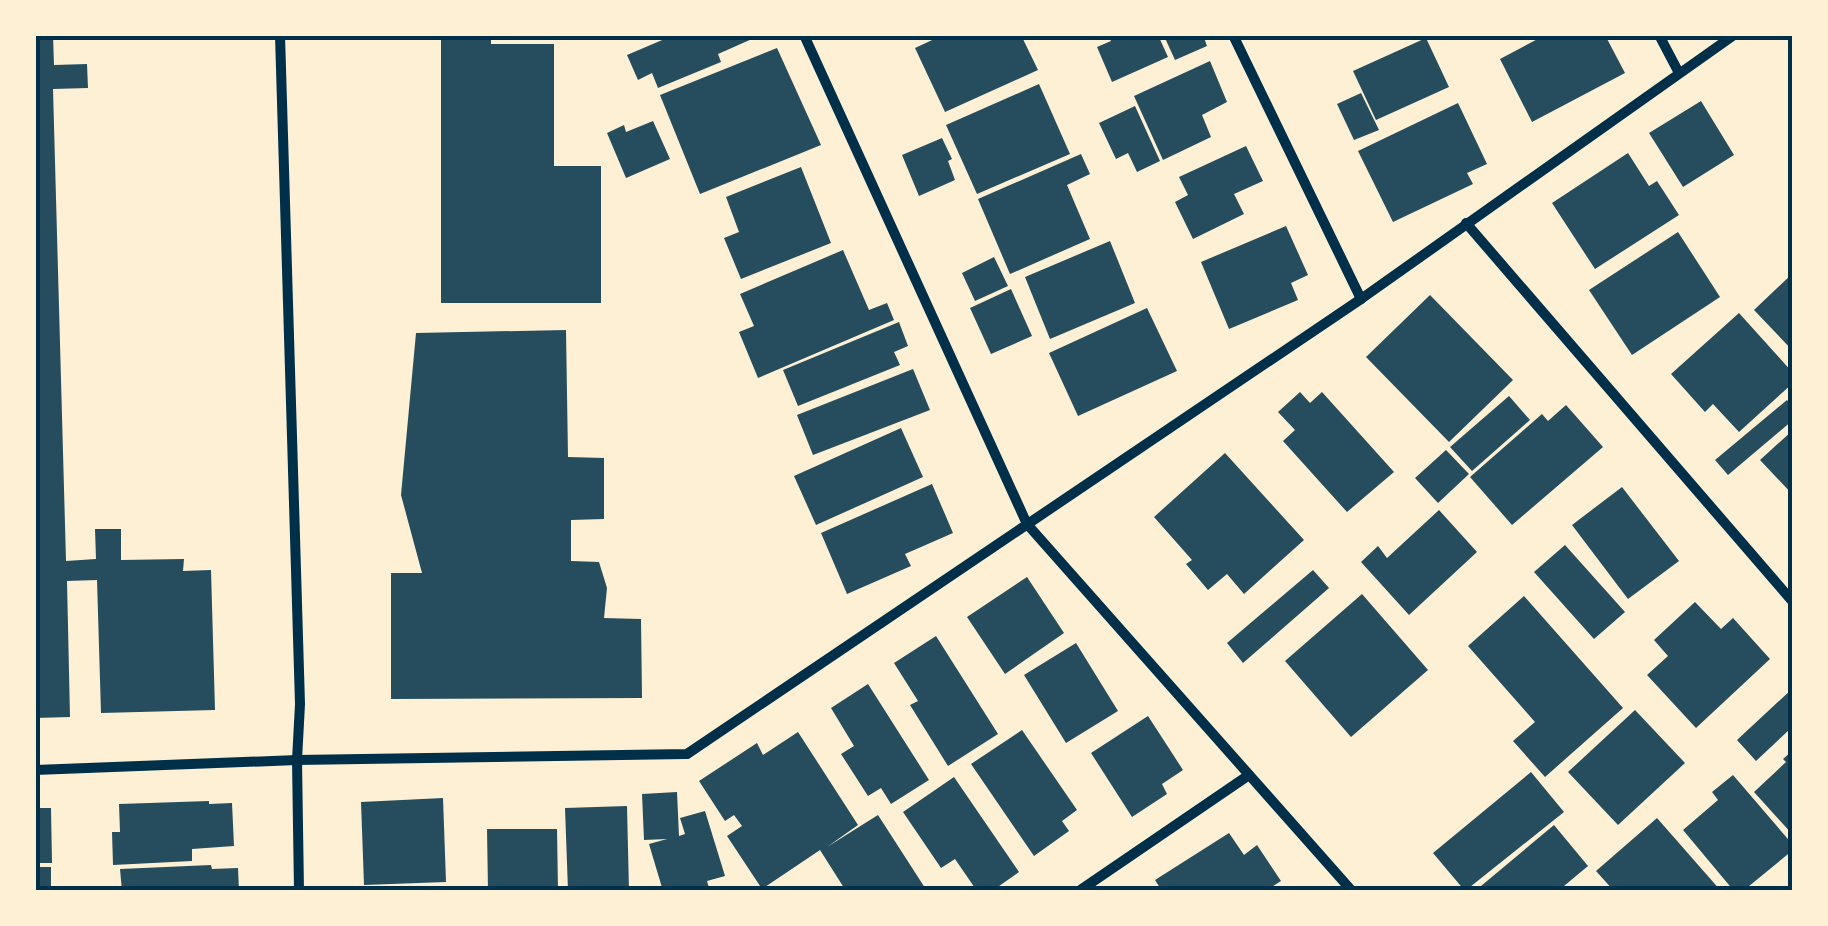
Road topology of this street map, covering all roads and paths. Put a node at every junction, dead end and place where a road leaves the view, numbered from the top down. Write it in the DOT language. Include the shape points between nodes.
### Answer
graph roads {
  1 [pos="280,35"];
  2 [pos="804,35"];
  3 [pos="1234,35"];
  4 [pos="1660,35"];
  5 [pos="1734,35"];
  6 [pos="1679,73"];
  7 [pos="1466,223"];
  8 [pos="1361,300"];
  9 [pos="1027,524"];
  10 [pos="1793,602"];
  11 [pos="297,760"];
  12 [pos="35,770"];
  13 [pos="1249,775"];
  14 [pos="299,891"];
  15 [pos="1079,891"];
  16 [pos="1352,891"];
  1 -- 11 [label="street"];
  2 -- 9 [label="street"];
  3 -- 8 [label="street"];
  4 -- 6 [label="street"];
  5 -- 6 [label="street"];
  6 -- 7 [label="street"];
  7 -- 8 [label="street"];
  7 -- 10 [label="street"];
  8 -- 9 [label="street"];
  9 -- 11 [label="street" via="687,754"];
  9 -- 13 [label="street"];
  11 -- 12 [label="street"];
  11 -- 14 [label="street"];
  13 -- 15 [label="street"];
  13 -- 16 [label="street"];
}
